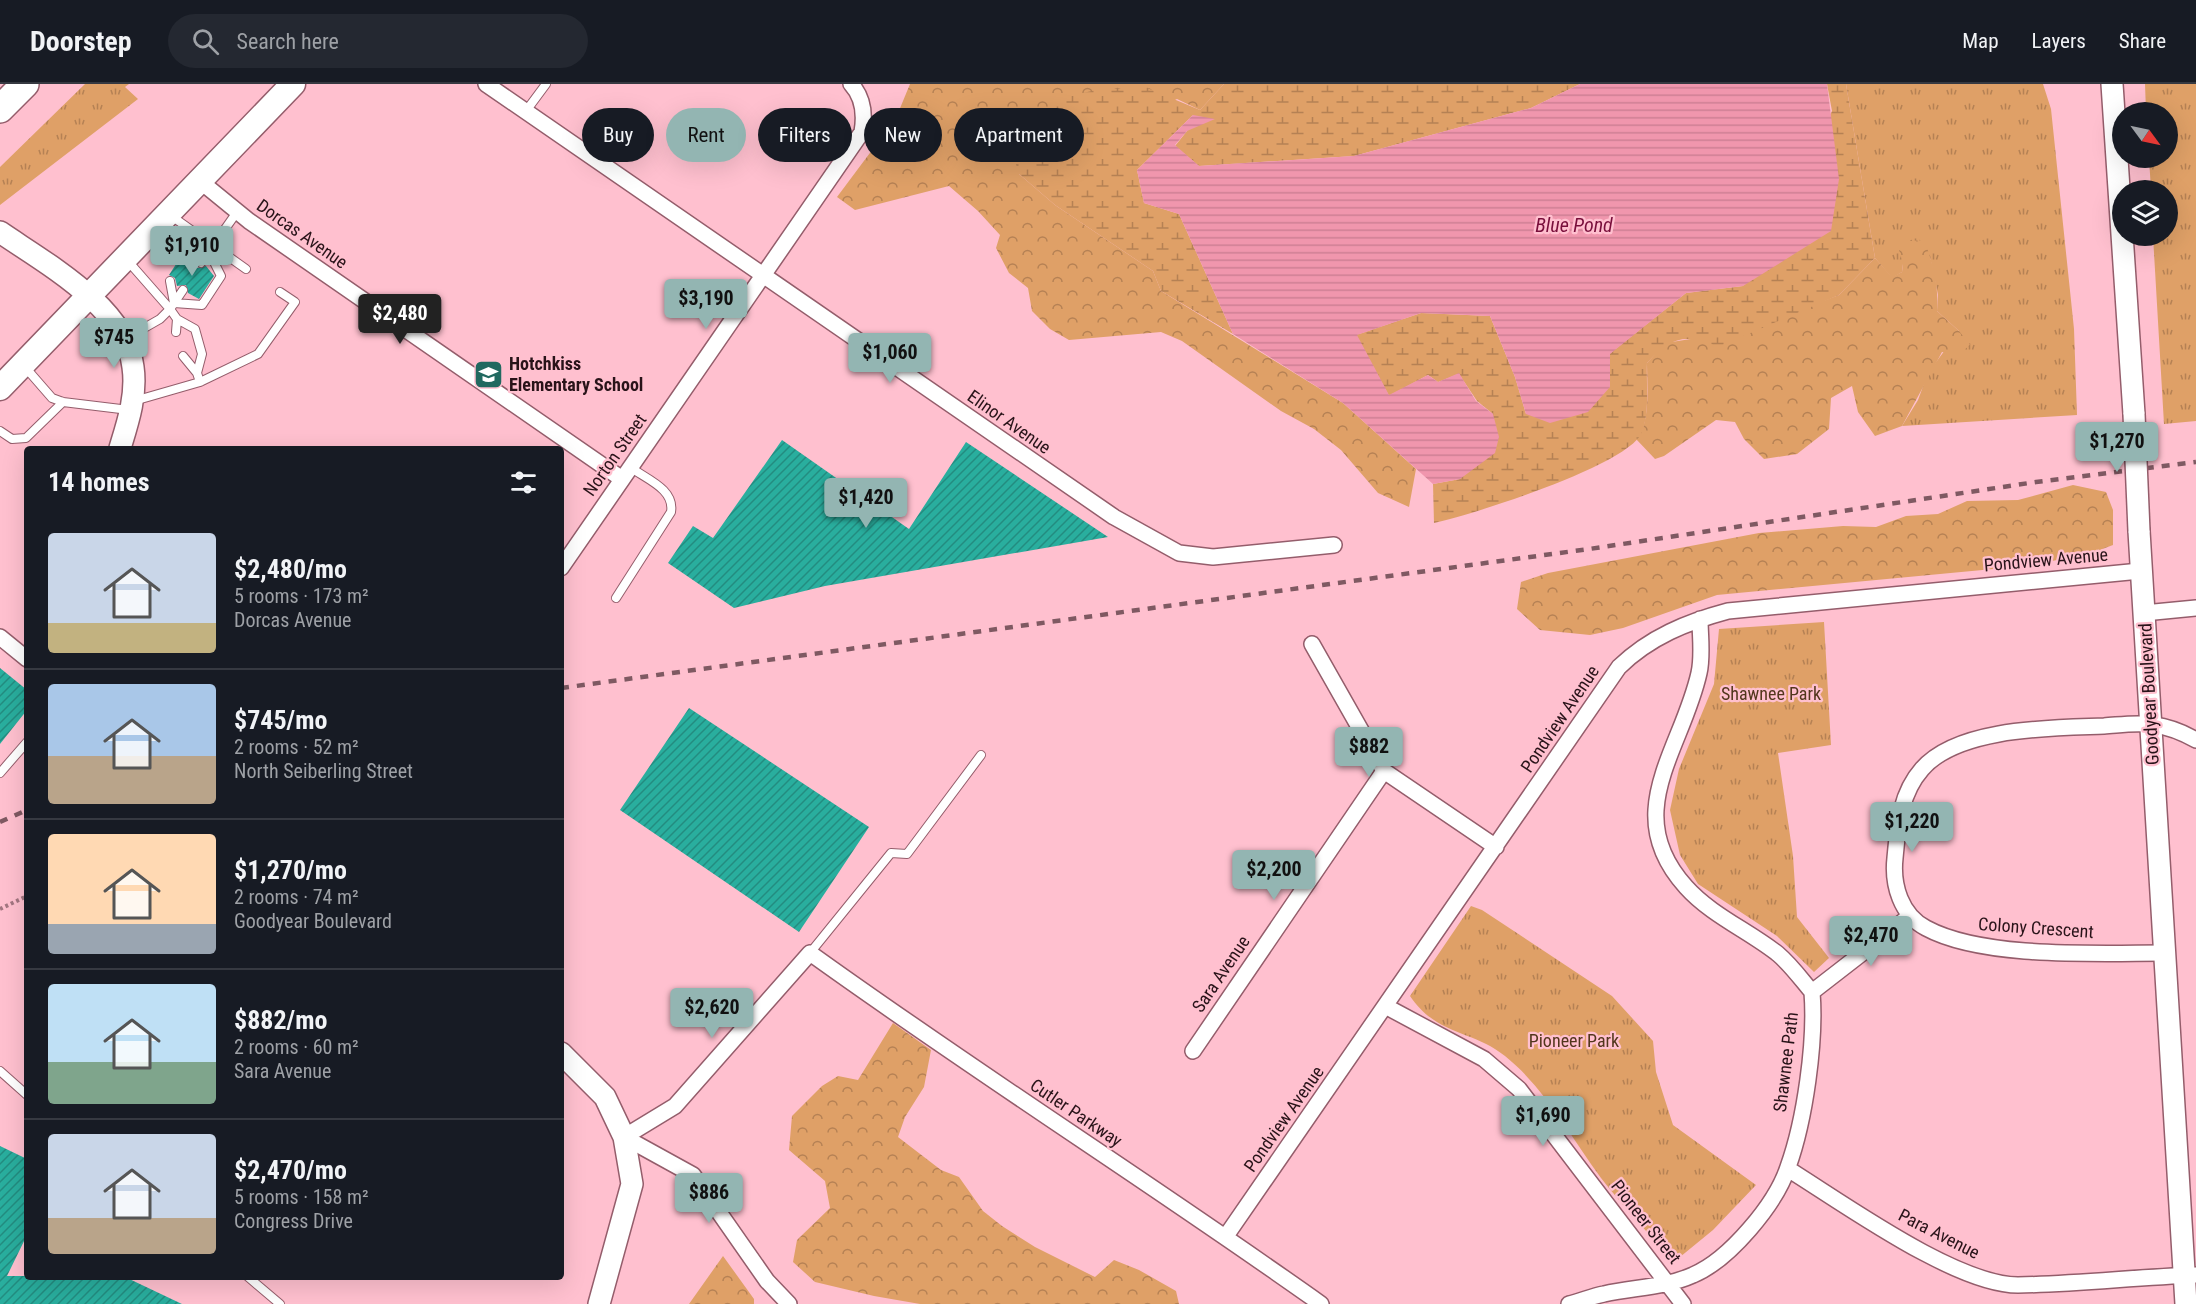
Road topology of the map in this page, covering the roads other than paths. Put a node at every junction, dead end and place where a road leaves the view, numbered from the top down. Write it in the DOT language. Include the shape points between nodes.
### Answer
graph roads {
  1 [pos="25,84"];
  2 [pos="293,84"];
  3 [pos="486,84"];
  4 [pos="546,84"];
  5 [pos="2112,84"];
  6 [pos="854,87"];
  7 [pos="0,109"];
  8 [pos="526,111"];
  9 [pos="200,181"];
  10 [pos="237,212"];
  11 [pos="168,214"];
  12 [pos="0,232"];
  13 [pos="211,249"];
  14 [pos="188,254"];
  15 [pos="126,259"];
  16 [pos="201,263"];
  17 [pos="246,269"];
  18 [pos="764,275"];
  19 [pos="170,281"];
  20 [pos="183,290"];
  21 [pos="280,292"];
  22 [pos="90,294"];
  23 [pos="172,306"];
  24 [pos="177,319"];
  25 [pos="176,332"];
  26 [pos="123,340"];
  27 [pos="183,356"];
  28 [pos="23,364"];
  29 [pos="197,373"];
  30 [pos="200,382"];
  31 [pos="0,388"];
  32 [pos="63,402"];
  33 [pos="132,406"];
  34 [pos="0,431"];
  35 [pos="121,446"];
  36 [pos="626,473"];
  37 [pos="1334,545"];
  38 [pos="564,564"];
  39 [pos="2140,571"];
  40 [pos="616,598"];
  41 [pos="2196,609"];
  42 [pos="2144,613"];
  43 [pos="1700,619"];
  44 [pos="0,637"];
  45 [pos="1312,644"];
  46 [pos="24,657"];
  47 [pos="2151,724"];
  48 [pos="2196,740"];
  49 [pos="24,745"];
  50 [pos="981,755"];
  51 [pos="1383,771"];
  52 [pos="0,773"];
  53 [pos="1497,847"];
  54 [pos="1910,916"];
  55 [pos="810,953"];
  56 [pos="2164,953"];
  57 [pos="1812,992"];
  58 [pos="1387,1007"];
  59 [pos="1192,1051"];
  60 [pos="564,1056"];
  61 [pos="2,1075"];
  62 [pos="24,1093"];
  63 [pos="624,1137"];
  64 [pos="1788,1169"];
  65 [pos="1226,1236"];
  66 [pos="2190,1275"];
  67 [pos="252,1280"];
  68 [pos="1670,1284"];
  69 [pos="280,1304"];
  70 [pos="599,1304"];
  71 [pos="789,1304"];
  72 [pos="1321,1304"];
  73 [pos="1569,1304"];
  74 [pos="1683,1304"];
  75 [pos="2186,1304"];
  1 -- 7 [label="highway"];
  2 -- 9 [label="main road"];
  3 -- 8 [label="street, Elinor Avenue"];
  4 -- 8 [label="lane"];
  5 -- 39 [label="street, Goodyear Boulevard, bridge" via="2134,414"];
  6 -- 18 [label="street, Norton Street" via="865,116 862,132"];
  8 -- 18 [label="street, Elinor Avenue"];
  9 -- 10 [label="street, Dorcas Avenue"];
  9 -- 11 [label="main road"];
  10 -- 13 [label="lane"];
  10 -- 36 [label="street, Dorcas Avenue"];
  11 -- 13 [label="lane"];
  11 -- 15 [label="main road"];
  12 -- 22 [label="street"];
  13 -- 14 [label="lane"];
  13 -- 16 [label="lane"];
  13 -- 17 [label="lane"];
  13 -- 23 [label="lane" via="221,276 202,304"];
  15 -- 22 [label="main road"];
  15 -- 23 [label="lane"];
  18 -- 36 [label="street, Norton Street"];
  18 -- 37 [label="street, Elinor Avenue" via="1026,459 1165,547 1195,557 1213,557"];
  19 -- 23 [label="lane"];
  20 -- 23 [label="lane"];
  21 -- 30 [label="lane" via="295,302 258,354"];
  22 -- 26 [label="street"];
  22 -- 28 [label="main road"];
  23 -- 24 [label="lane"];
  23 -- 26 [label="lane" via="159,320"];
  24 -- 25 [label="lane"];
  24 -- 29 [label="lane" via="195,330 202,354"];
  26 -- 33 [label="street" via="134,369"];
  27 -- 29 [label="lane"];
  28 -- 31 [label="main road"];
  28 -- 32 [label="lane" via="52,398"];
  29 -- 30 [label="lane"];
  30 -- 33 [label="lane"];
  32 -- 33 [label="lane"];
  32 -- 34 [label="lane" via="26,438 12,439"];
  33 -- 35 [label="street"];
  36 -- 38 [label="street, Norton Street"];
  36 -- 40 [label="lane" via="667,493 672,503 671,512"];
  39 -- 42 [label="street, Goodyear Boulevard"];
  39 -- 43 [label="street, Pondview Avenue" via="1728,611"];
  41 -- 42 [label="street"];
  42 -- 47 [label="street, Goodyear Boulevard"];
  43 -- 53 [label="street, Pondview Avenue" via="1657,638 1619,667"];
  43 -- 57 [label="street, Shawnee Path" via="1699,674 1657,788 1660,844 1688,889 1778,954"];
  44 -- 46 [label="street"];
  45 -- 51 [label="street"];
  47 -- 48 [label="street" via="2181,731"];
  47 -- 54 [label="street" via="1988,737 1949,748 1935,757 1923,767 1907,792 1899,823 1894,868 1898,891"];
  47 -- 56 [label="street, Goodyear Boulevard"];
  49 -- 52 [label="lane"];
  50 -- 55 [label="lane" via="907,854 891,853"];
  51 -- 53 [label="street"];
  51 -- 59 [label="street, Sara Avenue"];
  53 -- 58 [label="street, Pondview Avenue"];
  54 -- 56 [label="street, Colony Crescent" via="1926,928 1958,941 1992,946"];
  54 -- 57 [label="street"];
  55 -- 63 [label="street" via="675,1106"];
  55 -- 65 [label="street, Cutler Parkway"];
  56 -- 66 [label="street, Goodyear Boulevard"];
  57 -- 64 [label="street, Shawnee Path" via="1812,1035"];
  58 -- 65 [label="street, Pondview Avenue"];
  58 -- 68 [label="street, Pioneer Street" via="1485,1059 1519,1089"];
  60 -- 63 [label="street" via="605,1097"];
  61 -- 62 [label="lane"];
  63 -- 70 [label="street" via="632,1184"];
  63 -- 71 [label="street" via="693,1174 767,1281"];
  64 -- 66 [label="street, Para Avenue" via="1930,1256 1986,1279 2036,1285"];
  64 -- 68 [label="street, Shawnee Path" via="1769,1202 1729,1250 1697,1274"];
  65 -- 72 [label="street, Cutler Parkway"];
  66 -- 75 [label="street, Goodyear Boulevard"];
  67 -- 69 [label="lane"];
  68 -- 73 [label="street, Shawnee Path" via="1605,1293"];
  68 -- 74 [label="street, Pioneer Street"];
}
